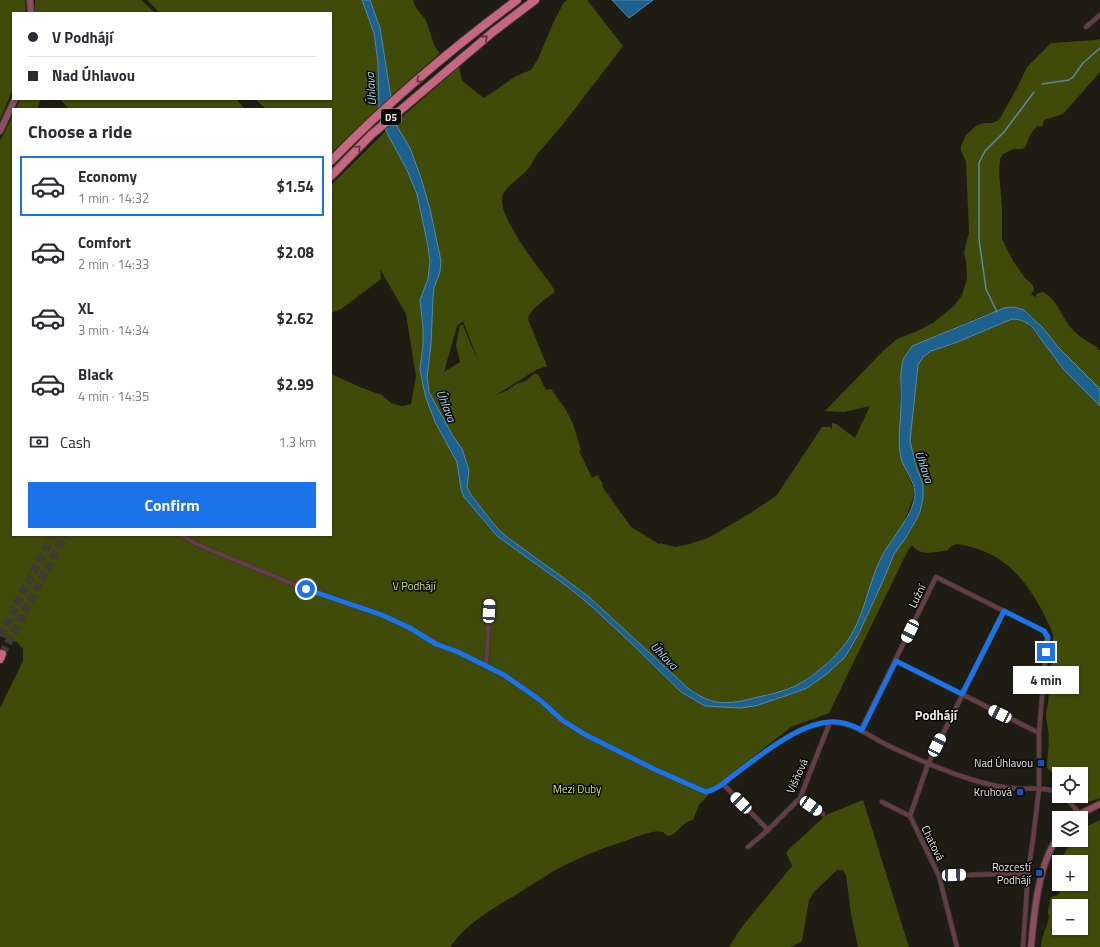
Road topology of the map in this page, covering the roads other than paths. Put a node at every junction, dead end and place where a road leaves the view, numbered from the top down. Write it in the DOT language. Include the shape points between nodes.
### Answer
graph roads {
  1 [pos="30,0"];
  2 [pos="517,0"];
  3 [pos="535,0"];
  4 [pos="31,12"];
  5 [pos="1100,15"];
  6 [pos="1086,27"];
  7 [pos="15,100"];
  8 [pos="0,131"];
  9 [pos="332,160"];
  10 [pos="332,175"];
  11 [pos="184,536"];
  12 [pos="490,598"];
  13 [pos="1004,611"];
  14 [pos="896,661"];
  15 [pos="486,666"];
  16 [pos="962,694"];
  17 [pos="830,722"];
  18 [pos="862,730"];
  19 [pos="1040,734"];
  20 [pos="928,764"];
  21 [pos="723,784"];
  22 [pos="1039,789"];
  23 [pos="1052,790"];
  24 [pos="800,798"];
  25 [pos="882,802"];
  26 [pos="1100,804"];
  27 [pos="1088,811"];
  28 [pos="823,814"];
  29 [pos="910,816"];
  30 [pos="768,830"];
  31 [pos="748,847"];
  32 [pos="1052,847"];
  33 [pos="1028,873"];
  34 [pos="939,876"];
  35 [pos="957,947"];
  36 [pos="1023,947"];
  37 [pos="1031,947"];
  1 -- 4 [label="street"];
  2 -- 9 [label="highway, D5, one-way" via="448,54 364,128"];
  10 -- 3 [label="highway, D5, one-way" via="371,135 455,63"];
  5 -- 6 [label="street"];
  7 -- 8 [label="street"];
  11 -- 15 [label="street" via="196,544 293,584 382,615 436,644"];
  12 -- 15 [label="street"];
  13 -- 14 [label="street, Lužní" via="936,577"];
  13 -- 16 [label="street"];
  13 -- 19 [label="street" via="1044,631 1048,637"];
  14 -- 16 [label="street"];
  14 -- 18 [label="street, Lužní"];
  15 -- 21 [label="street" via="516,683 584,734 656,770 706,792"];
  16 -- 19 [label="street"];
  16 -- 20 [label="street"];
  17 -- 18 [label="street" via="843,723"];
  17 -- 21 [label="street" via="813,725 797,732"];
  17 -- 24 [label="street, Višňová"];
  18 -- 20 [label="street" via="888,746"];
  19 -- 22 [label="street"];
  20 -- 22 [label="street" via="990,784"];
  20 -- 29 [label="street"];
  21 -- 30 [label="street"];
  22 -- 23 [label="street"];
  22 -- 33 [label="street"];
  24 -- 28 [label="street"];
  24 -- 30 [label="street, Višňová"];
  25 -- 29 [label="street"];
  26 -- 27 [label="street"];
  29 -- 34 [label="street, Chatová"];
  30 -- 31 [label="street, Višňová"];
  32 -- 37 [label="street" via="1035,906"];
  33 -- 34 [label="street"];
  33 -- 36 [label="street"];
  34 -- 35 [label="street, Chatová"];
}
